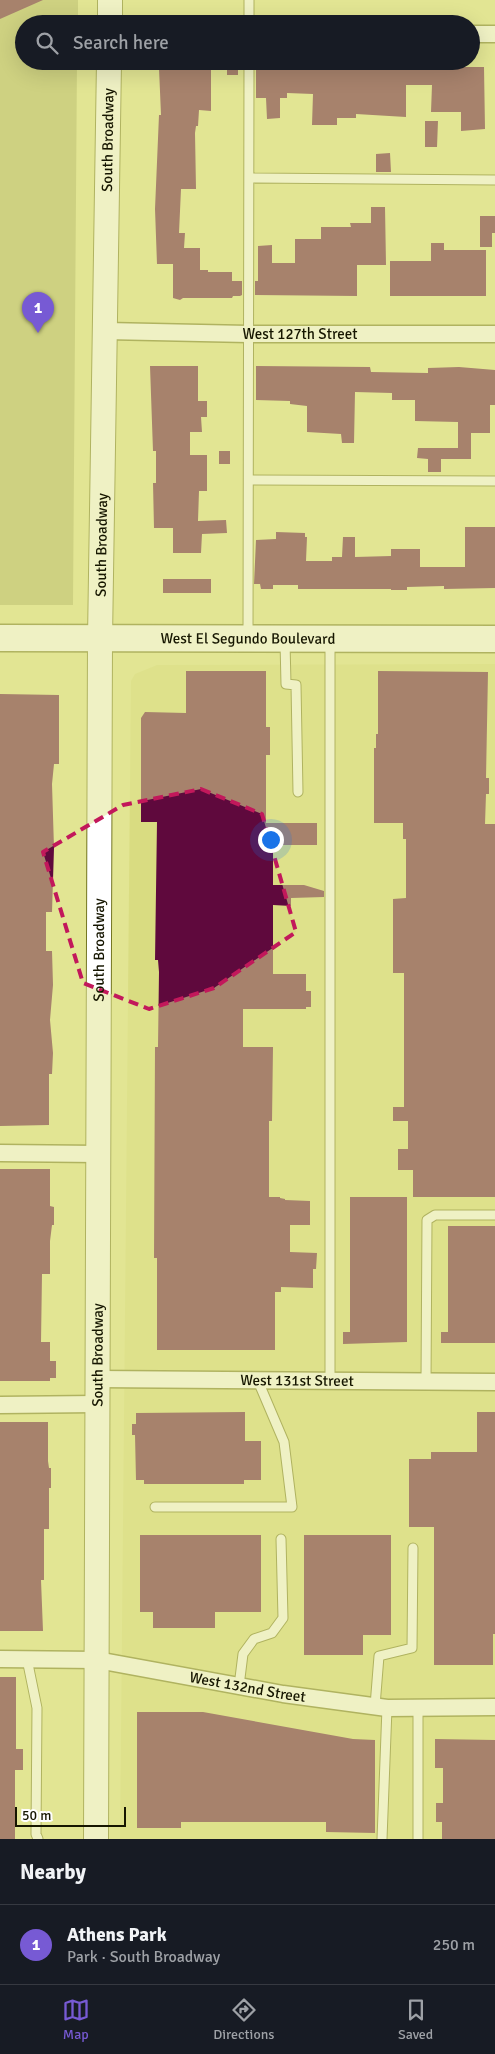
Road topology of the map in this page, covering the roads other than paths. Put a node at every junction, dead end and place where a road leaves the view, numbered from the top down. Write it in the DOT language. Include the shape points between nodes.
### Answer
graph roads {
  1 [pos="110,0"];
  2 [pos="249,0"];
  3 [pos="110,15"];
  4 [pos="249,15"];
  5 [pos="480,34"];
  6 [pos="495,34"];
  7 [pos="110,70"];
  8 [pos="249,70"];
  9 [pos="249,178"];
  10 [pos="495,180"];
  11 [pos="106,331"];
  12 [pos="248,334"];
  13 [pos="495,334"];
  14 [pos="249,480"];
  15 [pos="495,481"];
  16 [pos="0,638"];
  17 [pos="100,639"];
  18 [pos="248,639"];
  19 [pos="285,639"];
  20 [pos="330,639"];
  21 [pos="495,639"];
  22 [pos="298,792"];
  23 [pos="0,1153"];
  24 [pos="98,1154"];
  25 [pos="495,1215"];
  26 [pos="98,1379"];
  27 [pos="258,1381"];
  28 [pos="330,1382"];
  29 [pos="426,1382"];
  30 [pos="495,1382"];
  31 [pos="97,1404"];
  32 [pos="0,1405"];
  33 [pos="155,1507"];
  34 [pos="280,1539"];
  35 [pos="413,1548"];
  36 [pos="0,1659"];
  37 [pos="27,1659"];
  38 [pos="97,1660"];
  39 [pos="238,1686"];
  40 [pos="495,1706"];
  41 [pos="381,1707"];
  42 [pos="418,1708"];
  43 [pos="38,1839"];
  44 [pos="96,1839"];
  45 [pos="382,1839"];
  46 [pos="418,1839"];
  1 -- 3 [label="main road"];
  2 -- 4 [label="lane"];
  5 -- 6 [label="street"];
  7 -- 11 [label="main road, South Broadway"];
  8 -- 9 [label="lane"];
  9 -- 10 [label="lane"];
  9 -- 12 [label="lane"];
  11 -- 12 [label="street, West 127th Street"];
  11 -- 17 [label="main road, South Broadway"];
  12 -- 13 [label="street, West 127th Street"];
  12 -- 14 [label="lane"];
  14 -- 15 [label="lane"];
  14 -- 18 [label="lane"];
  16 -- 17 [label="main road, West El Segundo Boulevard"];
  17 -- 18 [label="main road, West El Segundo Boulevard"];
  17 -- 24 [label="main road, South Broadway"];
  18 -- 19 [label="main road, West El Segundo Boulevard"];
  19 -- 20 [label="main road, West El Segundo Boulevard"];
  19 -- 22 [label="lane" via="286,684 296,685"];
  20 -- 21 [label="main road, West El Segundo Boulevard"];
  20 -- 28 [label="lane"];
  23 -- 24 [label="street"];
  24 -- 26 [label="main road, South Broadway"];
  25 -- 29 [label="lane" via="435,1215 427,1220"];
  26 -- 27 [label="street, West 131st Street"];
  26 -- 31 [label="main road, South Broadway"];
  27 -- 28 [label="street, West 131st Street"];
  27 -- 33 [label="lane" via="284,1442 292,1507"];
  28 -- 29 [label="street, West 131st Street"];
  29 -- 30 [label="street, West 131st Street"];
  31 -- 32 [label="street"];
  31 -- 38 [label="main road, South Broadway"];
  34 -- 39 [label="lane" via="283,1618 272,1633 254,1639 243,1654"];
  35 -- 41 [label="lane" via="412,1648 379,1656"];
  36 -- 37 [label="street, West 132nd Street"];
  37 -- 38 [label="street, West 132nd Street"];
  37 -- 43 [label="lane" via="37,1708"];
  38 -- 39 [label="street, West 132nd Street"];
  38 -- 44 [label="main road, South Broadway"];
  39 -- 41 [label="street, West 132nd Street"];
  40 -- 42 [label="street, West 132nd Street"];
  41 -- 42 [label="street, West 132nd Street"];
  41 -- 45 [label="lane"];
  42 -- 46 [label="lane"];
}
